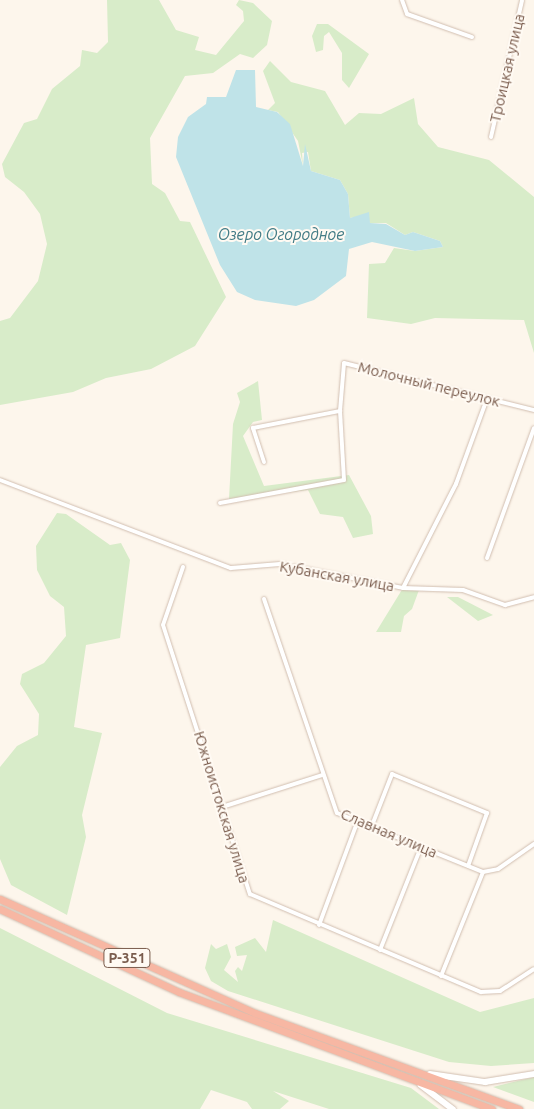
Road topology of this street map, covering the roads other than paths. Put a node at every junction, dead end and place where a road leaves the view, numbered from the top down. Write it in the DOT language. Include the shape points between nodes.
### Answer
graph roads {
  1 [pos="402,0"];
  2 [pos="522,0"];
  3 [pos="472,37"];
  4 [pos="491,137"];
  5 [pos="487,399"];
  6 [pos="534,410"];
  7 [pos="340,411"];
  8 [pos="534,428"];
  9 [pos="264,462"];
  10 [pos="0,480"];
  11 [pos="220,503"];
  12 [pos="487,558"];
  13 [pos="183,567"];
  14 [pos="403,588"];
  15 [pos="534,597"];
  16 [pos="264,599"];
  17 [pos="322,775"];
  18 [pos="222,807"];
  19 [pos="357,823"];
  20 [pos="371,828"];
  21 [pos="534,844"];
  22 [pos="421,847"];
  23 [pos="468,866"];
  24 [pos="483,872"];
  25 [pos="0,899"];
  26 [pos="0,909"];
  27 [pos="319,924"];
  28 [pos="380,950"];
  29 [pos="534,969"];
  30 [pos="441,976"];
  31 [pos="405,1069"];
  32 [pos="534,1074"];
  33 [pos="417,1082"];
  34 [pos="453,1109"];
  35 [pos="492,1109"];
  36 [pos="519,1109"];
  1 -- 3 [label="street" via="407,14"];
  2 -- 4 [label="street, Троицкая улица"];
  5 -- 6 [label="street, Молочный переулок"];
  5 -- 7 [label="street, Молочный переулок" via="344,364"];
  5 -- 14 [label="street" via="456,484"];
  7 -- 9 [label="street" via="253,428"];
  7 -- 11 [label="street" via="344,480"];
  8 -- 12 [label="street"];
  10 -- 14 [label="street, Кубанская улица" via="231,568 280,564"];
  13 -- 18 [label="street, Южноистокская улица" via="163,625"];
  14 -- 15 [label="street, Кубанская улица" via="463,590 505,605"];
  16 -- 17 [label="street, Славная улица"];
  17 -- 18 [label="street"];
  17 -- 19 [label="street, Славная улица" via="335,811"];
  18 -- 27 [label="street, Южноистокская улица" via="250,894"];
  19 -- 20 [label="street, Славная улица"];
  19 -- 27 [label="street"];
  20 -- 22 [label="street, Славная улица"];
  20 -- 23 [label="street" via="392,774 487,813"];
  21 -- 24 [label="street" via="498,869"];
  22 -- 23 [label="street, Славная улица"];
  22 -- 28 [label="street"];
  23 -- 24 [label="street, Славная улица"];
  24 -- 30 [label="street"];
  25 -- 31 [label="highway, Р-351" via="240,1006"];
  26 -- 33 [label="highway, Р-351" via="179,992"];
  27 -- 28 [label="street, Южноистокская улица"];
  28 -- 30 [label="street, Южноистокская улица"];
  29 -- 30 [label="street, Южноистокская улица" via="491,994"];
  31 -- 32 [label="main road" via="484,1082"];
  31 -- 36 [label="highway, Р-351"];
  33 -- 34 [label="main road"];
  33 -- 35 [label="highway, Р-351"];
}
